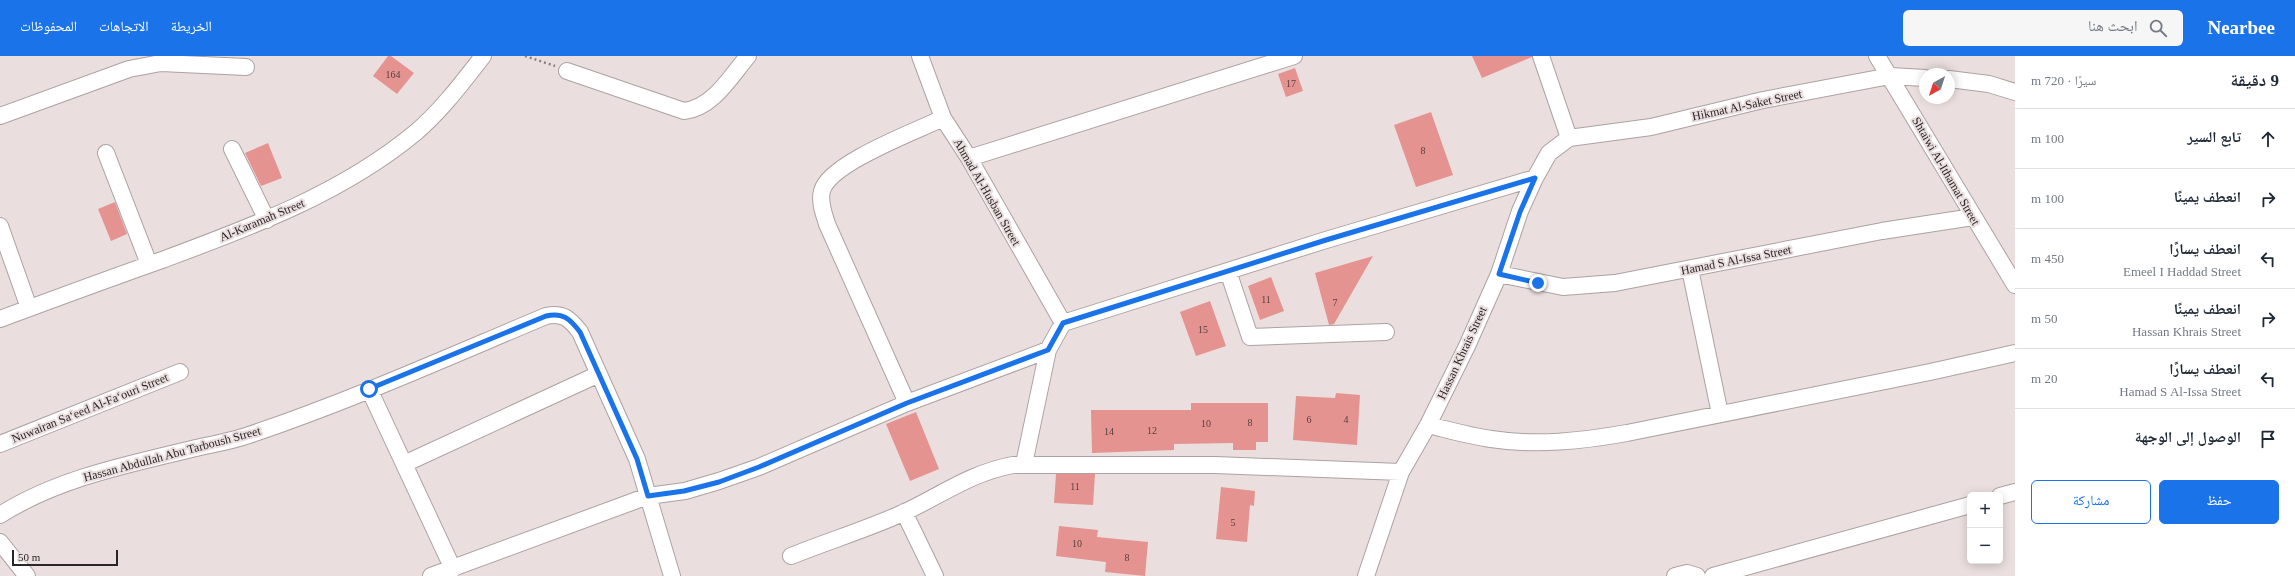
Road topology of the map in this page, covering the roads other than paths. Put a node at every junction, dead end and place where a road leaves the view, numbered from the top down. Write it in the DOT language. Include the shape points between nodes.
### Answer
graph roads {
  1 [pos="483,56"];
  2 [pos="748,56"];
  3 [pos="920,56"];
  4 [pos="1294,56"];
  5 [pos="1541,56"];
  6 [pos="1877,56"];
  7 [pos="246,67"];
  8 [pos="567,71"];
  9 [pos="1890,76"];
  10 [pos="1919,78"];
  11 [pos="1955,80"];
  12 [pos="2015,92"];
  13 [pos="0,116"];
  14 [pos="944,118"];
  15 [pos="1569,138"];
  16 [pos="232,149"];
  17 [pos="106,153"];
  18 [pos="969,158"];
  19 [pos="1535,178"];
  20 [pos="1973,217"];
  21 [pos="267,220"];
  22 [pos="0,226"];
  23 [pos="149,264"];
  24 [pos="1690,270"];
  25 [pos="1228,271"];
  26 [pos="1499,274"];
  27 [pos="2015,285"];
  28 [pos="29,308"];
  29 [pos="0,319"];
  30 [pos="1063,323"];
  31 [pos="1386,332"];
  32 [pos="1048,350"];
  33 [pos="2015,353"];
  34 [pos="180,372"];
  35 [pos="599,374"];
  36 [pos="369,389"];
  37 [pos="907,403"];
  38 [pos="1720,414"];
  39 [pos="1428,425"];
  40 [pos="0,444"];
  41 [pos="404,464"];
  42 [pos="1024,464"];
  43 [pos="1401,472"];
  44 [pos="2015,492"];
  45 [pos="2003,495"];
  46 [pos="648,496"];
  47 [pos="1967,506"];
  48 [pos="904,512"];
  49 [pos="0,515"];
  50 [pos="0,542"];
  51 [pos="791,556"];
  52 [pos="453,569"];
  53 [pos="27,576"];
  54 [pos="431,576"];
  55 [pos="672,576"];
  56 [pos="935,576"];
  57 [pos="1366,576"];
  58 [pos="1675,576"];
  59 [pos="1697,576"];
  60 [pos="1713,576"];
  1 -- 21 [label="street, Al-Karamah Street" via="440,109 414,133 349,178"];
  2 -- 8 [label="street" via="715,96 692,110 684,111"];
  3 -- 14 [label="street, Ahmad Al-Husban Street"];
  4 -- 18 [label="street"];
  5 -- 15 [label="street"];
  6 -- 9 [label="street, Shtaiwi Al-Ithamat Street"];
  7 -- 13 [label="street" via="161,63 129,69"];
  9 -- 10 [label="street, Hikmat Al-Saket Street"];
  9 -- 15 [label="street, Hikmat Al-Saket Street" via="1763,100 1652,127"];
  9 -- 20 [label="street, Shtaiwi Al-Ithamat Street"];
  11 -- 12 [label="street" via="1988,84"];
  14 -- 18 [label="street, Ahmad Al-Husban Street"];
  14 -- 37 [label="street" via="871,151 837,171 822,191 821,205 827,224"];
  15 -- 19 [label="street, Hassan Khrais Street" via="1549,153"];
  16 -- 21 [label="street"];
  17 -- 23 [label="street"];
  18 -- 30 [label="street, Ahmad Al-Husban Street"];
  19 -- 25 [label="street"];
  19 -- 26 [label="street, Hassan Khrais Street" via="1520,212"];
  20 -- 24 [label="street, Hamad S Al-Issa Street" via="1882,231"];
  20 -- 27 [label="street, Shtaiwi Al-Ithamat Street"];
  21 -- 23 [label="street, Al-Karamah Street"];
  22 -- 28 [label="street"];
  23 -- 28 [label="street, Al-Karamah Street"];
  24 -- 26 [label="street, Hamad S Al-Issa Street" via="1615,283 1563,287"];
  24 -- 38 [label="street"];
  25 -- 30 [label="street"];
  25 -- 31 [label="street" via="1250,338"];
  26 -- 39 [label="street, Hassan Khrais Street"];
  28 -- 29 [label="street, Al-Karamah Street"];
  30 -- 32 [label="street"];
  32 -- 37 [label="street"];
  32 -- 42 [label="street"];
  33 -- 38 [label="street"];
  34 -- 40 [label="street, Nuwairan Sa‘eed Al-Fa‘ouri Street"];
  35 -- 36 [label="street, Hassan Abdullah Abu Tarboush Street" via="580,332 571,320 563,315 546,316"];
  35 -- 41 [label="street"];
  35 -- 46 [label="street" via="637,459"];
  36 -- 41 [label="street"];
  36 -- 49 [label="street, Hassan Abdullah Abu Tarboush Street" via="248,436 68,482 27,499"];
  37 -- 46 [label="street" via="759,467 705,485"];
  38 -- 39 [label="street" via="1627,434 1538,443 1491,439"];
  39 -- 43 [label="street, Hassan Khrais Street"];
  41 -- 52 [label="street"];
  42 -- 43 [label="street" via="1215,465"];
  42 -- 48 [label="street" via="998,468 968,478"];
  43 -- 57 [label="street, Hassan Khrais Street"];
  44 -- 45 [label="street"];
  46 -- 52 [label="street"];
  46 -- 55 [label="street"];
  47 -- 60 [label="street"];
  48 -- 51 [label="street"];
  48 -- 56 [label="street"];
  50 -- 53 [label="street"];
  52 -- 54 [label="street"];
  58 -- 59 [label="street" via="1687,573"];
}
